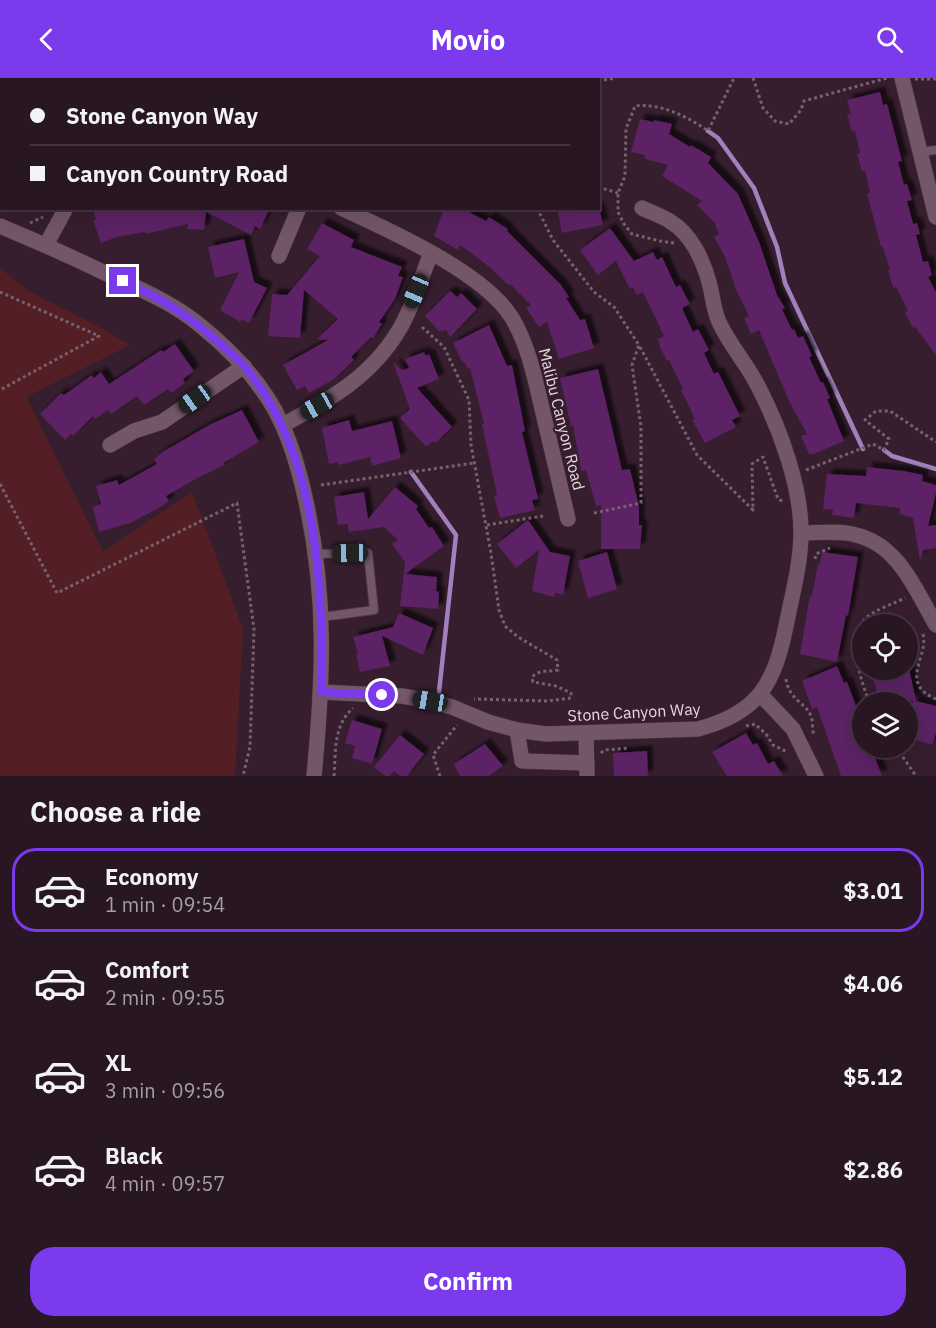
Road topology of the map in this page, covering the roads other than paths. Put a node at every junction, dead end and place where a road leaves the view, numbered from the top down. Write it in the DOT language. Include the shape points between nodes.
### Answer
graph roads {
  1 [pos="902,78"];
  2 [pos="936,150"];
  3 [pos="920,152"];
  4 [pos="642,208"];
  5 [pos="65,210"];
  6 [pos="298,210"];
  7 [pos="345,210"];
  8 [pos="935,210"];
  9 [pos="0,226"];
  10 [pos="46,245"];
  11 [pos="431,253"];
  12 [pos="279,256"];
  13 [pos="244,366"];
  14 [pos="283,425"];
  15 [pos="110,445"];
  16 [pos="568,519"];
  17 [pos="801,533"];
  18 [pos="315,554"];
  19 [pos="322,617"];
  20 [pos="929,627"];
  21 [pos="321,692"];
  22 [pos="760,694"];
  23 [pos="517,730"];
  24 [pos="586,733"];
  25 [pos="591,765"];
  26 [pos="314,776"];
  27 [pos="816,776"];
  1 -- 3 [label="street"];
  2 -- 3 [label="lane"];
  3 -- 8 [label="street"];
  4 -- 17 [label="street, Stone Canyon Way" via="673,223 690,240 697,254 709,282 718,321 759,388 787,457 800,508"];
  5 -- 10 [label="street"];
  6 -- 12 [label="street"];
  7 -- 11 [label="street, Malibu Canyon Road"];
  9 -- 10 [label="street"];
  10 -- 13 [label="street" via="162,299 202,326"];
  11 -- 14 [label="street" via="400,328 386,350 334,396"];
  11 -- 16 [label="street, Malibu Canyon Road" via="468,275 511,317 534,374"];
  13 -- 14 [label="street"];
  13 -- 15 [label="street" via="162,422 134,431"];
  14 -- 18 [label="street" via="300,473"];
  17 -- 20 [label="street" via="858,535 882,547 902,565"];
  17 -- 22 [label="street, Stone Canyon Way" via="780,653 773,675"];
  18 -- 19 [label="street"];
  18 -- 19 [label="lane" via="368,553 375,610"];
  19 -- 21 [label="street"];
  21 -- 23 [label="street, Stone Canyon Way" via="430,701"];
  21 -- 26 [label="street"];
  22 -- 24 [label="street, Stone Canyon Way" via="742,712 698,729"];
  22 -- 27 [label="street" via="794,729"];
  23 -- 24 [label="street, Stone Canyon Way"];
  23 -- 25 [label="street" via="522,761"];
  24 -- 25 [label="street"];
}
